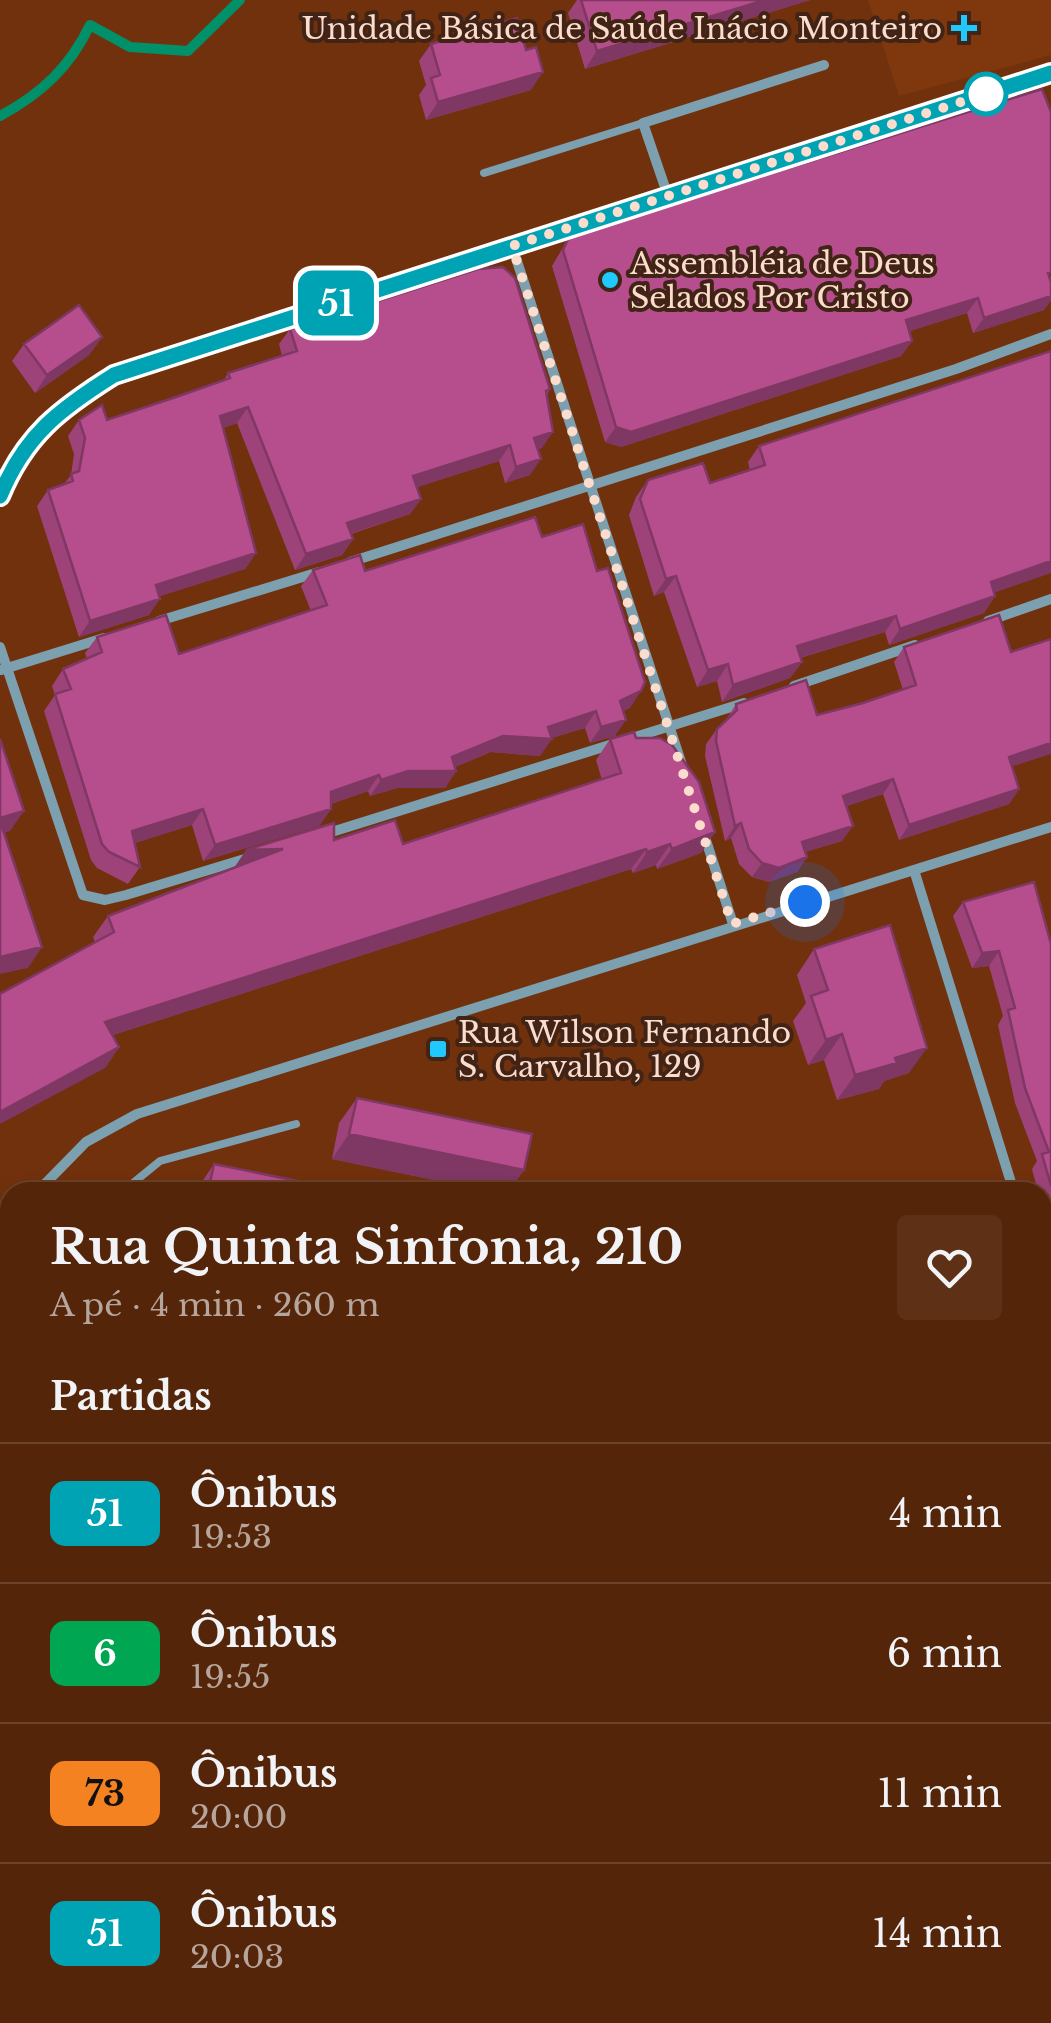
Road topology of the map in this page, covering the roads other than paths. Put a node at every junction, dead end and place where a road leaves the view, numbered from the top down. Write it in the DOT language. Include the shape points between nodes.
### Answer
graph roads {
  1 [pos="824,65"];
  2 [pos="1051,73"];
  3 [pos="644,123"];
  4 [pos="484,174"];
  5 [pos="668,196"];
  6 [pos="512,246"];
  7 [pos="1051,334"];
  8 [pos="592,487"];
  9 [pos="0,496"];
  10 [pos="345,564"];
  11 [pos="326,569"];
  12 [pos="1051,599"];
  13 [pos="978,624"];
  14 [pos="137,628"];
  15 [pos="118,634"];
  16 [pos="924,642"];
  17 [pos="0,647"];
  18 [pos="2,670"];
  19 [pos="780,691"];
  20 [pos="761,697"];
  21 [pos="671,728"];
  22 [pos="688,782"];
  23 [pos="699,817"];
  24 [pos="1051,827"];
  25 [pos="314,838"];
  26 [pos="258,855"];
  27 [pos="914,870"];
  28 [pos="732,924"];
  29 [pos="296,1124"];
  30 [pos="47,1182"];
  31 [pos="134,1182"];
  32 [pos="1011,1182"];
  1 -- 3 [label="street"];
  2 -- 5 [label="street"];
  3 -- 4 [label="lane"];
  3 -- 5 [label="street"];
  5 -- 6 [label="street"];
  6 -- 8 [label="street"];
  6 -- 9 [label="street" via="114,375 56,412 13,465"];
  7 -- 8 [label="street"];
  8 -- 10 [label="street"];
  8 -- 21 [label="street"];
  11 -- 14 [label="street"];
  12 -- 13 [label="street"];
  15 -- 18 [label="street"];
  16 -- 19 [label="street"];
  17 -- 18 [label="street"];
  18 -- 26 [label="street" via="77,888 106,900"];
  20 -- 21 [label="street"];
  21 -- 22 [label="street"];
  21 -- 25 [label="street"];
  23 -- 28 [label="street"];
  24 -- 27 [label="street"];
  27 -- 28 [label="street"];
  27 -- 32 [label="street"];
  28 -- 30 [label="street" via="137,1114 86,1142"];
  29 -- 31 [label="lane" via="160,1161"];
}
